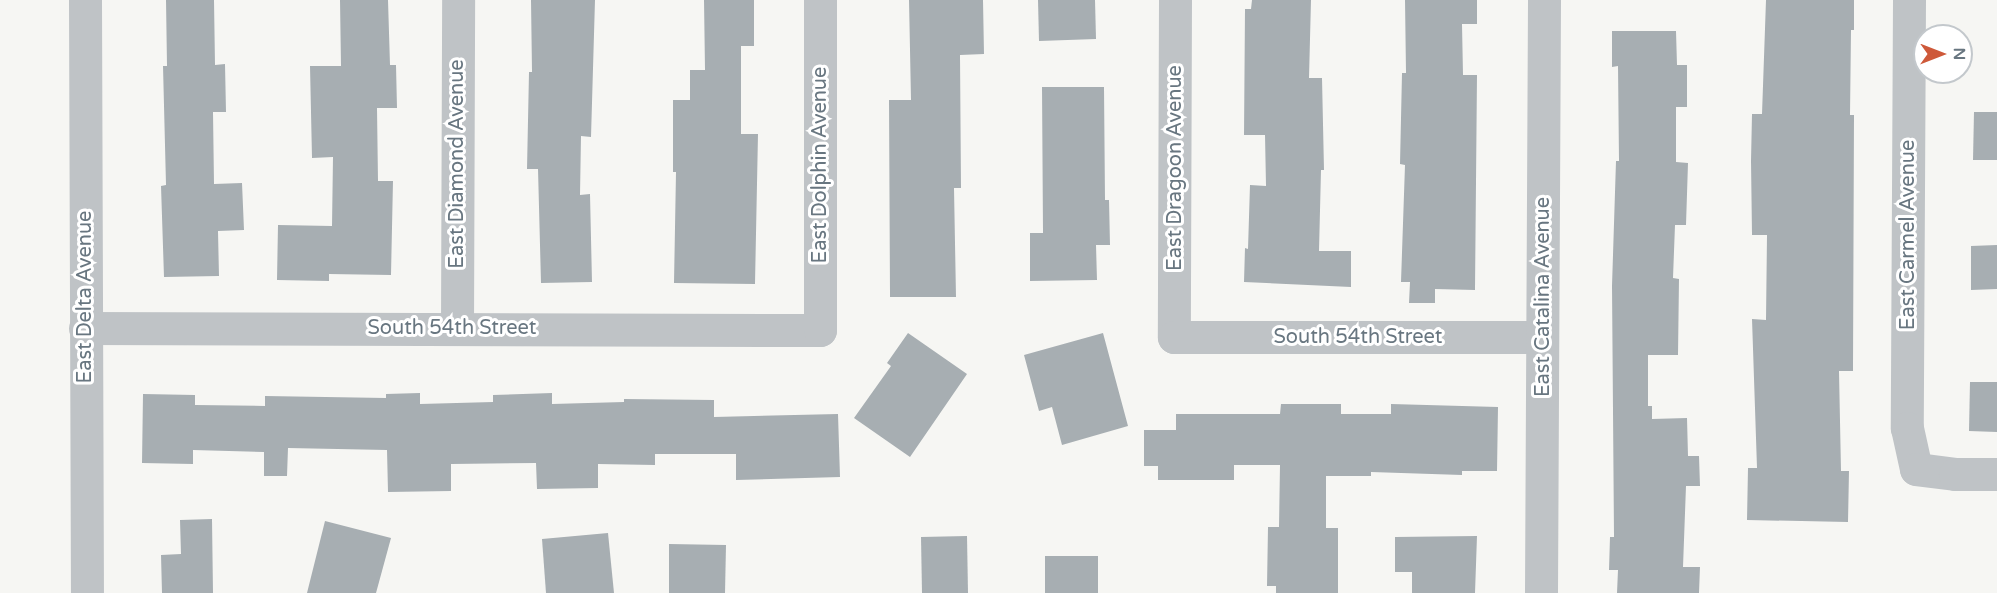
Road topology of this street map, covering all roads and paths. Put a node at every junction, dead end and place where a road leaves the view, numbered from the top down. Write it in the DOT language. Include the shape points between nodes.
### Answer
graph roads {
  1 [pos="84,0"];
  2 [pos="458,0"];
  3 [pos="820,0"];
  4 [pos="1175,0"];
  5 [pos="1544,0"];
  6 [pos="1909,0"];
  7 [pos="85,328"];
  8 [pos="457,328"];
  9 [pos="820,330"];
  10 [pos="1174,337"];
  11 [pos="1542,337"];
  12 [pos="1997,474"];
  13 [pos="87,593"];
  14 [pos="1541,593"];
  1 -- 7 [label="street, East Delta Avenue"];
  2 -- 8 [label="street, East Diamond Avenue"];
  3 -- 9 [label="street, East Dolphin Avenue"];
  4 -- 10 [label="street, East Dragoon Avenue"];
  5 -- 11 [label="street, East Catalina Avenue"];
  6 -- 12 [label="street, East Carmel Avenue" via="1907,428 1916,469"];
  7 -- 8 [label="street, South 54th Street"];
  7 -- 13 [label="street, East Delta Avenue"];
  8 -- 9 [label="street, South 54th Street"];
  10 -- 11 [label="street, South 54th Street"];
  11 -- 14 [label="street, East Catalina Avenue"];
}
